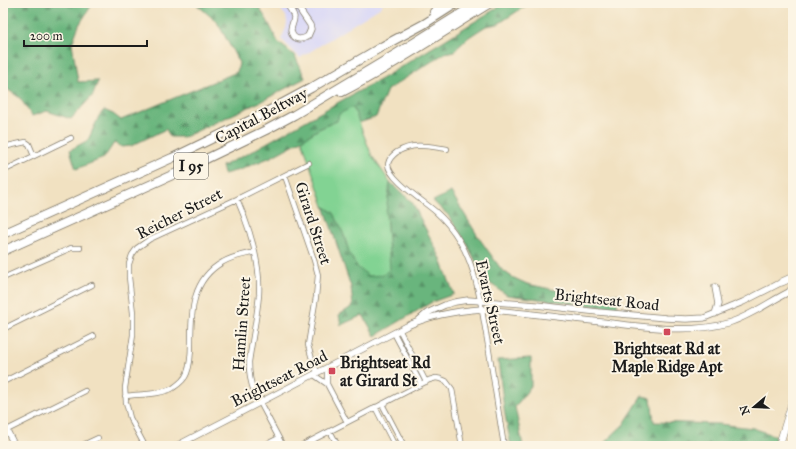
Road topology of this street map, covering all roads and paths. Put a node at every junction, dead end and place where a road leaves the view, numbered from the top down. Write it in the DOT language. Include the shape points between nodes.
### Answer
graph roads {
  1 [pos="286,3"];
  2 [pos="295,3"];
  3 [pos="446,3"];
  4 [pos="457,3"];
  5 [pos="478,3"];
  6 [pos="490,3"];
  7 [pos="383,46"];
  8 [pos="294,115"];
  9 [pos="71,138"];
  10 [pos="3,147"];
  11 [pos="447,149"];
  12 [pos="34,156"];
  13 [pos="309,163"];
  14 [pos="3,171"];
  15 [pos="285,176"];
  16 [pos="237,199"];
  17 [pos="3,234"];
  18 [pos="80,248"];
  19 [pos="3,251"];
  20 [pos="255,252"];
  21 [pos="3,278"];
  22 [pos="793,278"];
  23 [pos="782,282"];
  24 [pos="92,285"];
  25 [pos="715,287"];
  26 [pos="792,290"];
  27 [pos="480,300"];
  28 [pos="482,309"];
  29 [pos="715,314"];
  30 [pos="415,323"];
  31 [pos="3,329"];
  32 [pos="397,332"];
  33 [pos="94,336"];
  34 [pos="330,366"];
  35 [pos="316,374"];
  36 [pos="3,382"];
  37 [pos="426,382"];
  38 [pos="327,384"];
  39 [pos="421,384"];
  40 [pos="85,391"];
  41 [pos="125,396"];
  42 [pos="793,400"];
  43 [pos="260,402"];
  44 [pos="382,404"];
  45 [pos="375,407"];
  46 [pos="347,422"];
  47 [pos="3,423"];
  48 [pos="5,431"];
  49 [pos="330,431"];
  50 [pos="793,434"];
  51 [pos="98,438"];
  52 [pos="279,438"];
  53 [pos="309,444"];
  54 [pos="15,446"];
  55 [pos="81,446"];
  56 [pos="145,446"];
  57 [pos="176,446"];
  58 [pos="264,446"];
  59 [pos="283,446"];
  60 [pos="302,446"];
  61 [pos="338,446"];
  62 [pos="395,446"];
  63 [pos="404,446"];
  64 [pos="462,446"];
  65 [pos="504,446"];
  66 [pos="780,446"];
  67 [pos="790,446"];
  1 -- 2 [label="street" via="294,19 291,32 297,39 301,39 308,36 311,29"];
  3 -- 7 [label="highway"];
  4 -- 7 [label="highway, Capital Beltway / I 95"];
  5 -- 8 [label="highway, Capital Beltway / I 95"];
  6 -- 8 [label="highway" via="359,83"];
  7 -- 17 [label="highway, Capital Beltway / I 95" via="220,136"];
  8 -- 19 [label="highway, Capital Beltway / I 95" via="199,162"];
  9 -- 12 [label="street"];
  10 -- 12 [label="street" via="26,142"];
  11 -- 27 [label="street, Evarts Street" via="422,145 408,147 390,158 389,168 398,180 437,213 456,236 471,266"];
  12 -- 14 [label="street"];
  13 -- 15 [label="street, Reicher Street"];
  15 -- 16 [label="street, Reicher Street"];
  15 -- 35 [label="street, Girard Street" via="318,275 308,345"];
  16 -- 20 [label="street, Hamlin Street"];
  16 -- 41 [label="street, Reicher Street" via="150,239 132,255 129,273 133,335"];
  18 -- 21 [label="street" via="71,248"];
  20 -- 41 [label="street" via="222,262 200,285 192,307 190,362 188,372 182,381 164,392"];
  20 -- 43 [label="street, Hamlin Street" via="259,294 249,369 252,387"];
  22 -- 23 [label="main road"];
  23 -- 29 [label="street, Brightseat Road"];
  24 -- 31 [label="street"];
  25 -- 29 [label="street" via="718,304"];
  26 -- 28 [label="street, Brightseat Road" via="757,311 730,322 690,328 645,327"];
  27 -- 28 [label="street, Evarts Street"];
  27 -- 29 [label="street, Brightseat Road" via="666,318 704,318"];
  27 -- 30 [label="street, Brightseat Road" via="449,303 427,313"];
  28 -- 30 [label="street, Brightseat Road" via="446,313"];
  28 -- 65 [label="street, Evarts Street"];
  30 -- 32 [label="street, Brightseat Road"];
  32 -- 34 [label="street, Brightseat Road"];
  32 -- 37 [label="street"];
  32 -- 39 [label="street"];
  33 -- 36 [label="street"];
  34 -- 35 [label="street, Brightseat Road"];
  34 -- 38 [label="street"];
  35 -- 38 [label="street"];
  35 -- 43 [label="street, Brightseat Road"];
  37 -- 39 [label="street"];
  37 -- 64 [label="street" via="436,378 446,381 449,385"];
  38 -- 46 [label="street"];
  39 -- 44 [label="street"];
  40 -- 48 [label="street"];
  41 -- 56 [label="street, Reicher Street" via="130,418"];
  42 -- 66 [label="main road"];
  43 -- 52 [label="street, Hamlin Street"];
  43 -- 57 [label="street, Brightseat Road"];
  44 -- 45 [label="street"];
  44 -- 63 [label="street"];
  45 -- 46 [label="street"];
  45 -- 62 [label="street"];
  46 -- 49 [label="street"];
  47 -- 48 [label="street"];
  48 -- 54 [label="street"];
  49 -- 53 [label="street"];
  49 -- 61 [label="street"];
  50 -- 67 [label="main road"];
  51 -- 55 [label="street"];
  52 -- 58 [label="street"];
  52 -- 59 [label="street, Hamlin Street"];
  53 -- 60 [label="street"];
}
